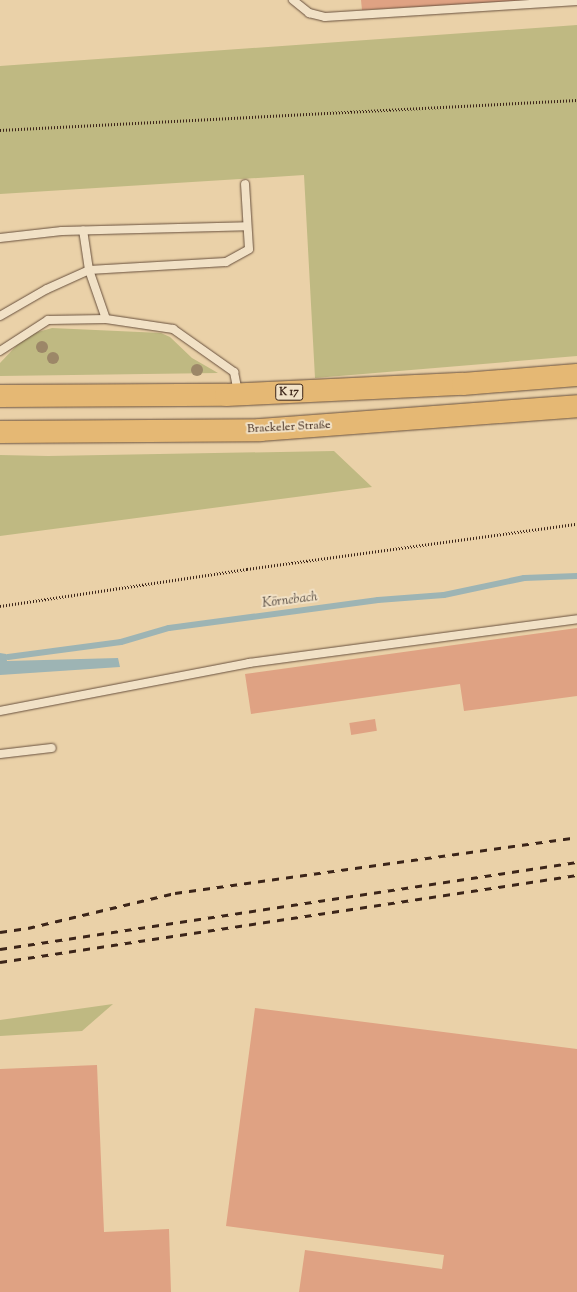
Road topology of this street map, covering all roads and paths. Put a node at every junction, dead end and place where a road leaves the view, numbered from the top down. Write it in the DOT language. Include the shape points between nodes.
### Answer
graph roads {
  1 [pos="293,0"];
  2 [pos="577,1"];
  3 [pos="577,100"];
  4 [pos="0,130"];
  5 [pos="245,184"];
  6 [pos="247,226"];
  7 [pos="83,230"];
  8 [pos="0,238"];
  9 [pos="89,270"];
  10 [pos="0,316"];
  11 [pos="106,319"];
  12 [pos="0,351"];
  13 [pos="577,375"];
  14 [pos="238,394"];
  15 [pos="0,396"];
  16 [pos="577,406"];
  17 [pos="0,432"];
  18 [pos="577,524"];
  19 [pos="0,606"];
  20 [pos="577,619"];
  21 [pos="0,711"];
  22 [pos="52,748"];
  23 [pos="0,754"];
  1 -- 2 [label="lane" via="309,13 325,17"];
  3 -- 4 [label="path"];
  5 -- 6 [label="lane"];
  6 -- 7 [label="lane"];
  6 -- 9 [label="lane" via="249,249 226,262"];
  7 -- 8 [label="lane"];
  7 -- 9 [label="lane"];
  9 -- 10 [label="lane" via="47,289"];
  9 -- 11 [label="lane"];
  11 -- 12 [label="lane" via="48,320"];
  11 -- 14 [label="lane" via="173,329 234,372"];
  13 -- 14 [label="highway, K 17" via="463,384"];
  14 -- 15 [label="highway, K 17"];
  16 -- 17 [label="highway, Brackeler Straße" via="461,417 260,430"];
  18 -- 19 [label="path"];
  20 -- 21 [label="lane" via="249,663"];
  22 -- 23 [label="lane"];
}
